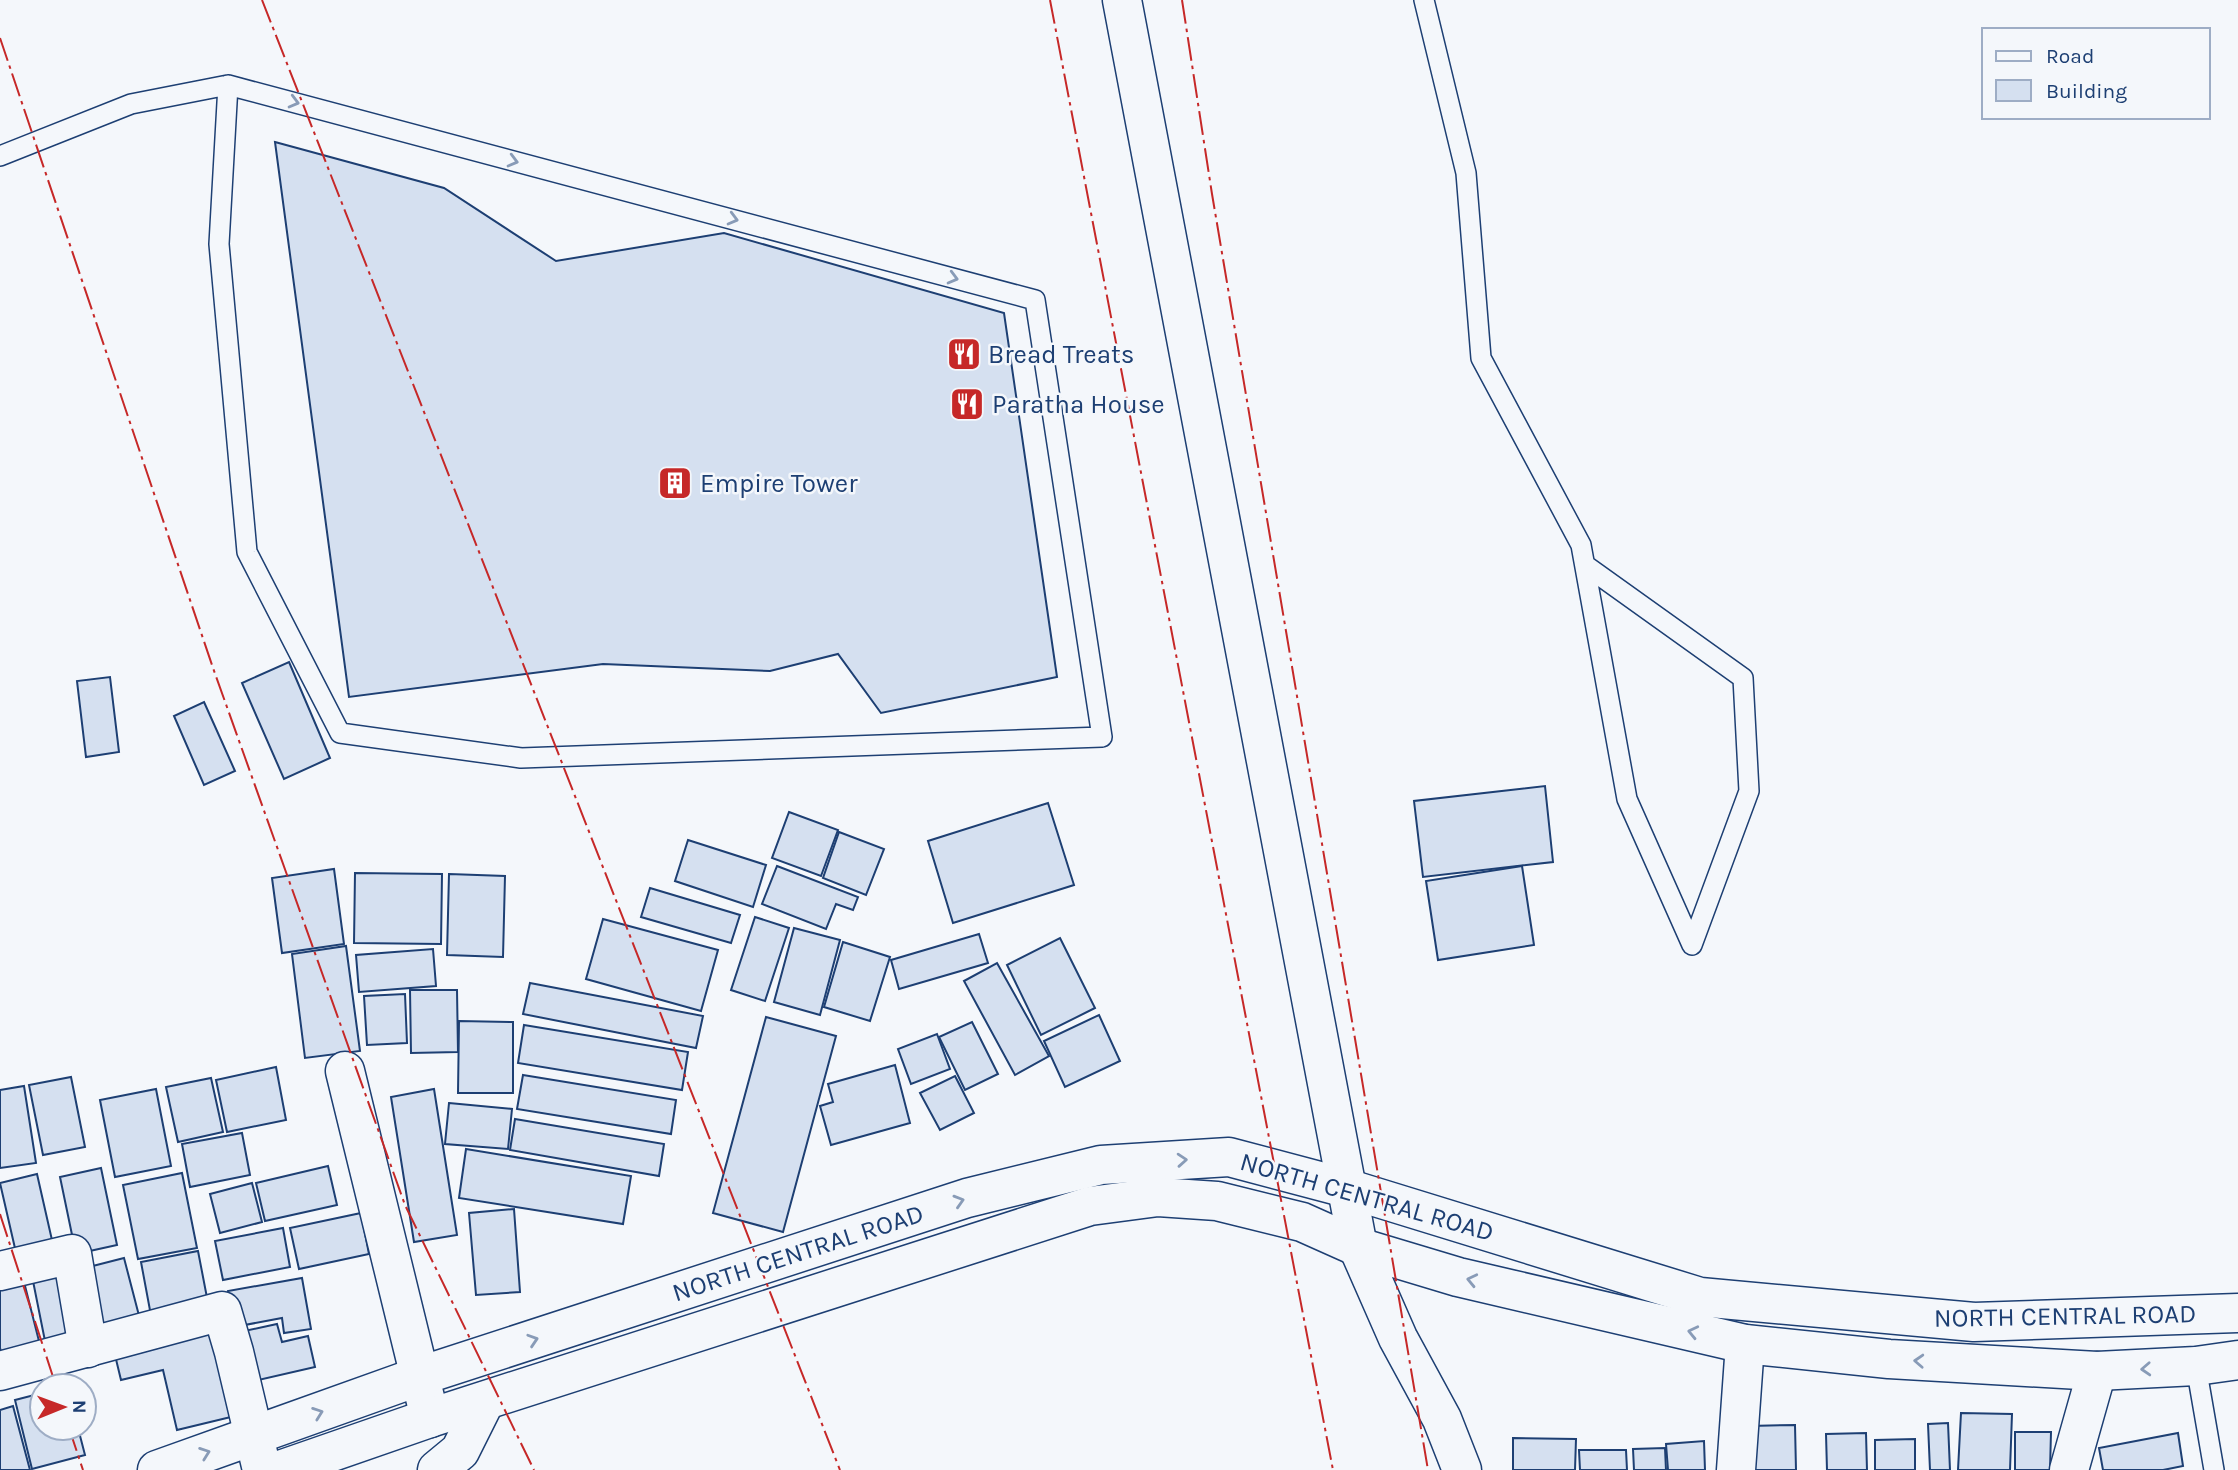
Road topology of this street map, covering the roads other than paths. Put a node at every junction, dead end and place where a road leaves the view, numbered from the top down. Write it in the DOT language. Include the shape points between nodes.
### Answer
graph roads {
  1 [pos="1122,0"];
  2 [pos="1424,0"];
  3 [pos="228,85"];
  4 [pos="0,156"];
  5 [pos="1585,565"];
  6 [pos="345,1071"];
  7 [pos="1346,1188"];
  8 [pos="1358,1247"];
  9 [pos="0,1270"];
  10 [pos="2238,1313"];
  11 [pos="1745,1344"];
  12 [pos="88,1348"];
  13 [pos="2238,1360"];
  14 [pos="2196,1366"];
  15 [pos="0,1371"];
  16 [pos="2097,1371"];
  17 [pos="420,1376"];
  18 [pos="485,1401"];
  19 [pos="430,1418"];
  20 [pos="258,1453"];
  21 [pos="157,1470"];
  22 [pos="280,1470"];
  23 [pos="437,1470"];
  24 [pos="1462,1470"];
  25 [pos="1736,1470"];
  26 [pos="2069,1470"];
  27 [pos="2214,1470"];
  1 -- 7 [label="main road"];
  2 -- 5 [label="lane" via="1466,173 1481,358 1581,545"];
  3 -- 3 [label="lane, one-way" via="1035,300 1102,737 521,758 340,733 247,552 219,243"];
  3 -- 4 [label="lane" via="131,104"];
  5 -- 5 [label="lane" via="1627,799 1692,945 1749,791 1743,678"];
  6 -- 17 [label="main road"];
  7 -- 8 [label="main road"];
  7 -- 10 [label="main road, NORTH CENTRAL ROAD" via="1700,1297 1974,1322"];
  17 -- 7 [label="main road, NORTH CENTRAL ROAD, one-way" via="967,1198 1101,1165 1228,1157"];
  11 -- 8 [label="main road, NORTH CENTRAL ROAD, one-way" via="1458,1277"];
  8 -- 18 [label="main road, NORTH CENTRAL ROAD" via="1302,1222 1217,1201 1158,1197 1090,1206"];
  8 -- 24 [label="main road"];
  9 -- 12 [label="main road" via="72,1254"];
  16 -- 11 [label="main road, NORTH CENTRAL ROAD, one-way" via="1889,1359"];
  11 -- 25 [label="main road"];
  12 -- 15 [label="main road"];
  12 -- 20 [label="main road" via="222,1311"];
  13 -- 14 [label="main road, NORTH CENTRAL ROAD"];
  14 -- 16 [label="main road, NORTH CENTRAL ROAD, one-way"];
  14 -- 27 [label="lane"];
  16 -- 26 [label="main road"];
  17 -- 19 [label="main road"];
  20 -- 17 [label="main road, NORTH CENTRAL ROAD, one-way"];
  18 -- 19 [label="main road, NORTH CENTRAL ROAD"];
  18 -- 23 [label="main road" via="460,1451"];
  19 -- 22 [label="main road, NORTH CENTRAL ROAD"];
  21 -- 20 [label="main road, NORTH CENTRAL ROAD, one-way"];
}
